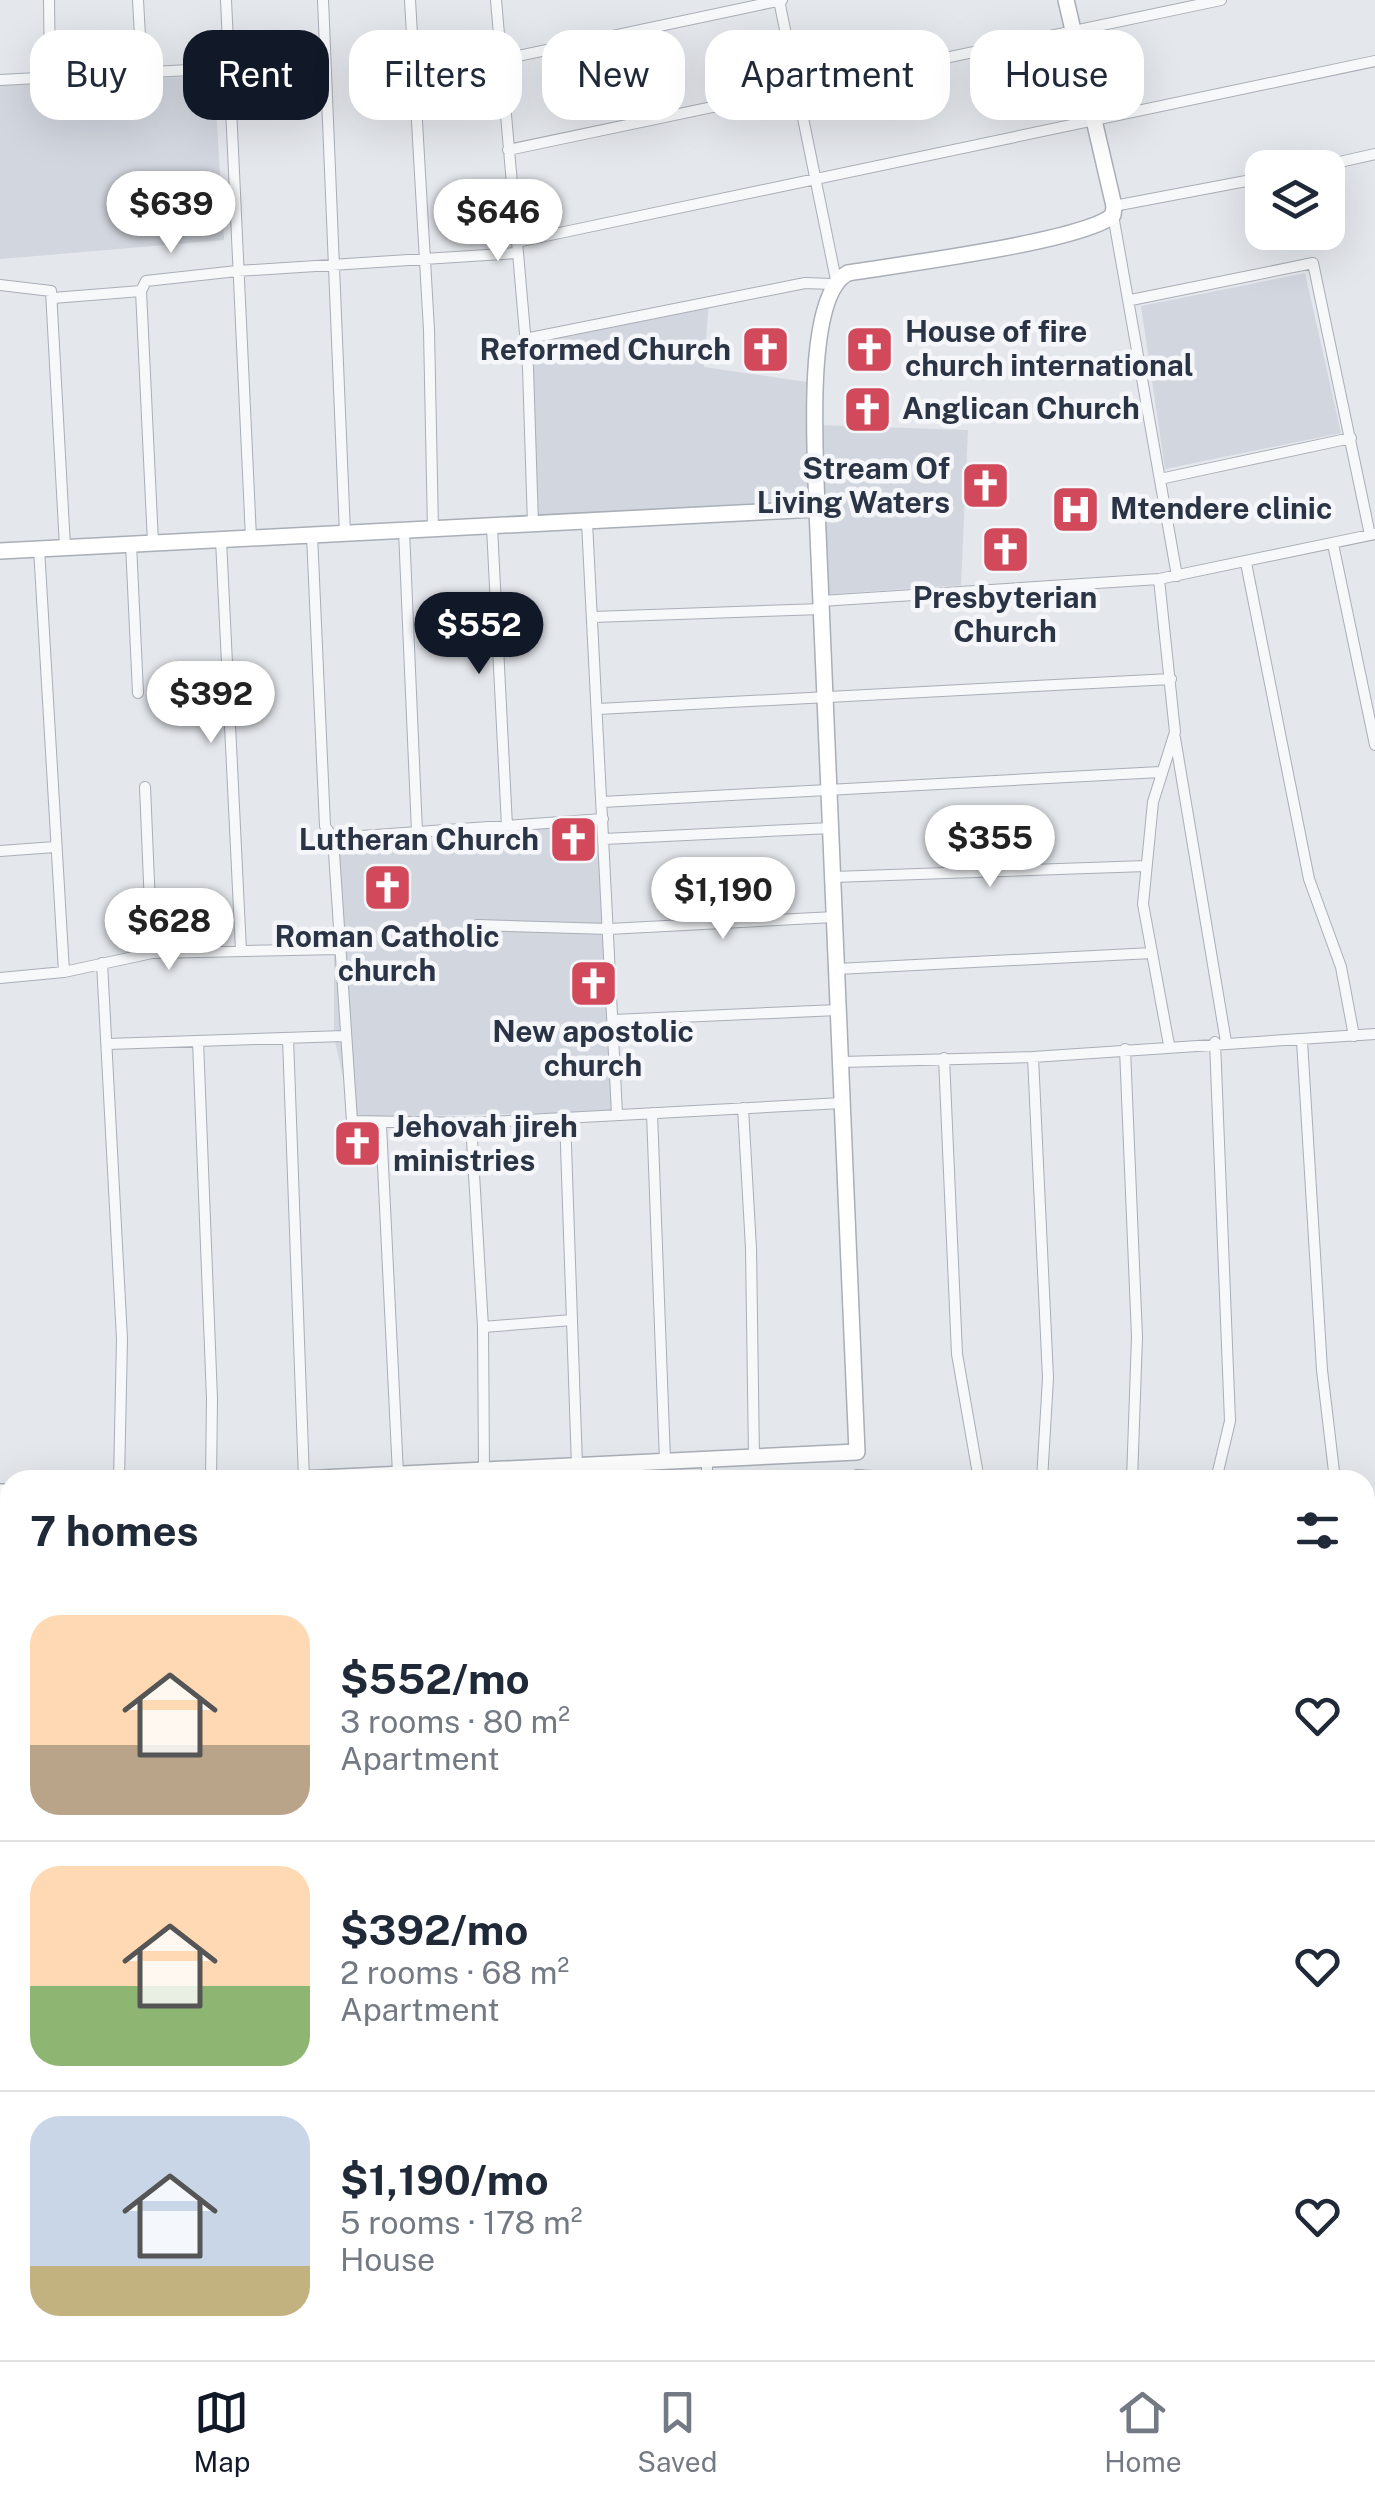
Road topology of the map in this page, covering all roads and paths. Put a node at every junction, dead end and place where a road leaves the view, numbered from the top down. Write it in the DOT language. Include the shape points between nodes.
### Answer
graph roads {
  1 [pos="49,0"];
  2 [pos="138,0"];
  3 [pos="226,0"];
  4 [pos="322,0"];
  5 [pos="410,0"];
  6 [pos="496,0"];
  7 [pos="780,0"];
  8 [pos="1066,0"];
  9 [pos="1221,0"];
  10 [pos="49,30"];
  11 [pos="140,30"];
  12 [pos="227,30"];
  13 [pos="500,30"];
  14 [pos="786,30"];
  15 [pos="1074,30"];
  16 [pos="1083,30"];
  17 [pos="522,55"];
  18 [pos="1375,61"];
  19 [pos="30,78"];
  20 [pos="0,80"];
  21 [pos="705,109"];
  22 [pos="1144,109"];
  23 [pos="230,120"];
  24 [pos="507,120"];
  25 [pos="805,120"];
  26 [pos="1088,120"];
  27 [pos="1093,120"];
  28 [pos="508,150"];
  29 [pos="1375,154"];
  30 [pos="1345,161"];
  31 [pos="817,177"];
  32 [pos="1245,182"];
  33 [pos="1114,211"];
  34 [pos="517,247"];
  35 [pos="422,262"];
  36 [pos="334,266"];
  37 [pos="236,271"];
  38 [pos="834,282"];
  39 [pos="0,285"];
  40 [pos="141,291"];
  41 [pos="53,298"];
  42 [pos="1130,300"];
  43 [pos="525,339"];
  44 [pos="1352,438"];
  45 [pos="1160,479"];
  46 [pos="817,509"];
  47 [pos="587,522"];
  48 [pos="533,525"];
  49 [pos="492,527"];
  50 [pos="433,530"];
  51 [pos="404,531"];
  52 [pos="345,534"];
  53 [pos="312,535"];
  54 [pos="1372,535"];
  55 [pos="251,538"];
  56 [pos="221,540"];
  57 [pos="153,543"];
  58 [pos="131,544"];
  59 [pos="1333,544"];
  60 [pos="65,547"];
  61 [pos="38,548"];
  62 [pos="0,551"];
  63 [pos="1246,564"];
  64 [pos="1177,576"];
  65 [pos="1160,579"];
  66 [pos="821,605"];
  67 [pos="593,617"];
  68 [pos="1171,679"];
  69 [pos="138,692"];
  70 [pos="825,700"];
  71 [pos="598,709"];
  72 [pos="1174,737"];
  73 [pos="1375,745"];
  74 [pos="1160,772"];
  75 [pos="145,787"];
  76 [pos="829,787"];
  77 [pos="602,802"];
  78 [pos="603,819"];
  79 [pos="508,826"];
  80 [pos="831,828"];
  81 [pos="417,832"];
  82 [pos="333,838"];
  83 [pos="604,839"];
  84 [pos="55,847"];
  85 [pos="0,851"];
  86 [pos="1146,866"];
  87 [pos="833,877"];
  88 [pos="834,917"];
  89 [pos="477,925"];
  90 [pos="609,929"];
  91 [pos="339,949"];
  92 [pos="241,951"];
  93 [pos="152,953"];
  94 [pos="1152,953"];
  95 [pos="102,963"];
  96 [pos="837,969"];
  97 [pos="64,972"];
  98 [pos="0,978"];
  99 [pos="838,1010"];
  100 [pos="613,1020"];
  101 [pos="1375,1034"];
  102 [pos="344,1036"];
  103 [pos="1354,1036"];
  104 [pos="288,1038"];
  105 [pos="198,1041"];
  106 [pos="1302,1041"];
  107 [pos="1221,1042"];
  108 [pos="108,1044"];
  109 [pos="1169,1045"];
  110 [pos="1125,1049"];
  111 [pos="1033,1057"];
  112 [pos="944,1058"];
  113 [pos="841,1062"];
  114 [pos="842,1103"];
  115 [pos="743,1108"];
  116 [pos="652,1113"];
  117 [pos="617,1114"];
  118 [pos="565,1117"];
  119 [pos="471,1123"];
  120 [pos="382,1125"];
  121 [pos="572,1320"];
  122 [pos="483,1327"];
  123 [pos="857,1452"];
  124 [pos="754,1458"];
  125 [pos="707,1460"];
  126 [pos="665,1461"];
  127 [pos="578,1466"];
  128 [pos="119,1470"];
  129 [pos="210,1470"];
  130 [pos="304,1470"];
  131 [pos="398,1470"];
  132 [pos="484,1470"];
  133 [pos="561,1470"];
  134 [pos="708,1470"];
  135 [pos="857,1470"];
  136 [pos="978,1470"];
  137 [pos="1043,1470"];
  138 [pos="1132,1470"];
  139 [pos="1218,1470"];
  140 [pos="1334,1470"];
  1 -- 10 [label="street"];
  2 -- 11 [label="street"];
  3 -- 12 [label="street"];
  4 -- 36 [label="street"];
  5 -- 35 [label="street"];
  6 -- 13 [label="street"];
  7 -- 14 [label="street"];
  7 -- 17 [label="street"];
  8 -- 15 [label="main road"];
  9 -- 16 [label="street"];
  18 -- 22 [label="street"];
  19 -- 20 [label="street"];
  21 -- 28 [label="street"];
  23 -- 37 [label="street"];
  24 -- 28 [label="street"];
  25 -- 31 [label="street"];
  26 -- 31 [label="street"];
  27 -- 33 [label="main road"];
  28 -- 34 [label="street"];
  29 -- 30 [label="street"];
  31 -- 34 [label="street"];
  31 -- 38 [label="street"];
  32 -- 33 [label="street"];
  33 -- 38 [label="main road" via="1076,231 848,273"];
  33 -- 42 [label="street"];
  34 -- 35 [label="street"];
  34 -- 43 [label="street"];
  35 -- 36 [label="street"];
  35 -- 50 [label="street"];
  36 -- 37 [label="street"];
  36 -- 52 [label="street"];
  37 -- 40 [label="street" via="150,279"];
  37 -- 55 [label="street"];
  38 -- 43 [label="street"];
  38 -- 46 [label="main road" via="818,360"];
  39 -- 41 [label="street" via="46,288"];
  40 -- 41 [label="street"];
  40 -- 57 [label="street"];
  41 -- 60 [label="street"];
  42 -- 44 [label="street" via="1313,263"];
  42 -- 45 [label="street"];
  43 -- 48 [label="street"];
  44 -- 45 [label="street"];
  44 -- 54 [label="street"];
  45 -- 64 [label="street"];
  46 -- 47 [label="main road"];
  46 -- 66 [label="main road"];
  47 -- 48 [label="main road"];
  47 -- 67 [label="street"];
  48 -- 49 [label="main road"];
  49 -- 50 [label="main road"];
  49 -- 79 [label="street"];
  50 -- 51 [label="main road"];
  51 -- 52 [label="main road"];
  51 -- 81 [label="street"];
  52 -- 53 [label="main road"];
  53 -- 55 [label="main road"];
  53 -- 82 [label="street" via="325,826"];
  54 -- 59 [label="street"];
  55 -- 56 [label="main road"];
  56 -- 57 [label="main road"];
  56 -- 92 [label="street"];
  57 -- 58 [label="main road"];
  58 -- 60 [label="main road"];
  58 -- 69 [label="street"];
  59 -- 63 [label="street"];
  59 -- 73 [label="street"];
  60 -- 61 [label="main road"];
  61 -- 62 [label="main road"];
  61 -- 84 [label="street"];
  63 -- 64 [label="street"];
  63 -- 103 [label="street" via="1309,879 1340,967"];
  64 -- 65 [label="street"];
  65 -- 66 [label="street"];
  65 -- 68 [label="street"];
  66 -- 67 [label="street"];
  66 -- 70 [label="main road"];
  67 -- 71 [label="street"];
  68 -- 70 [label="street"];
  68 -- 72 [label="street"];
  70 -- 71 [label="street"];
  70 -- 76 [label="main road"];
  71 -- 77 [label="street"];
  72 -- 74 [label="street"];
  72 -- 107 [label="street"];
  74 -- 76 [label="street"];
  74 -- 86 [label="street"];
  75 -- 93 [label="street"];
  76 -- 77 [label="street"];
  76 -- 80 [label="main road"];
  77 -- 78 [label="street"];
  78 -- 79 [label="street"];
  78 -- 83 [label="street"];
  79 -- 81 [label="street"];
  80 -- 83 [label="street"];
  80 -- 87 [label="main road"];
  81 -- 82 [label="street"];
  82 -- 91 [label="street"];
  83 -- 90 [label="street"];
  84 -- 85 [label="street"];
  84 -- 97 [label="street"];
  86 -- 87 [label="street"];
  86 -- 94 [label="street" via="1143,904"];
  87 -- 88 [label="main road"];
  88 -- 90 [label="street"];
  88 -- 96 [label="main road"];
  89 -- 90 [label="street"];
  90 -- 100 [label="street"];
  91 -- 92 [label="street"];
  91 -- 102 [label="street"];
  92 -- 93 [label="street"];
  93 -- 95 [label="street"];
  94 -- 96 [label="street"];
  94 -- 109 [label="street"];
  95 -- 97 [label="street"];
  95 -- 108 [label="street"];
  96 -- 99 [label="main road"];
  97 -- 98 [label="street"];
  99 -- 100 [label="street"];
  99 -- 113 [label="main road"];
  100 -- 117 [label="street"];
  101 -- 103 [label="street"];
  102 -- 104 [label="street"];
  102 -- 120 [label="street" via="348,1116"];
  103 -- 106 [label="street"];
  104 -- 105 [label="street"];
  104 -- 130 [label="street"];
  105 -- 108 [label="street"];
  105 -- 129 [label="street"];
  106 -- 107 [label="street"];
  106 -- 140 [label="street"];
  107 -- 109 [label="street"];
  107 -- 139 [label="street" via="1230,1422"];
  108 -- 128 [label="street" via="122,1339"];
  109 -- 110 [label="street"];
  110 -- 111 [label="street"];
  110 -- 138 [label="street" via="1137,1336"];
  111 -- 112 [label="street"];
  111 -- 137 [label="street" via="1048,1378"];
  112 -- 113 [label="street"];
  112 -- 136 [label="street" via="957,1354"];
  113 -- 114 [label="main road"];
  114 -- 115 [label="street"];
  114 -- 123 [label="main road"];
  115 -- 116 [label="street"];
  115 -- 124 [label="street"];
  116 -- 117 [label="street"];
  116 -- 126 [label="street"];
  117 -- 118 [label="street"];
  118 -- 119 [label="street"];
  118 -- 121 [label="street"];
  119 -- 120 [label="street"];
  119 -- 122 [label="street"];
  120 -- 131 [label="street"];
  121 -- 122 [label="street"];
  121 -- 127 [label="street"];
  122 -- 132 [label="street"];
  123 -- 124 [label="main road"];
  123 -- 135 [label="street"];
  124 -- 125 [label="main road"];
  125 -- 126 [label="main road"];
  125 -- 134 [label="street"];
  126 -- 127 [label="main road"];
  127 -- 133 [label="main road"];
}
